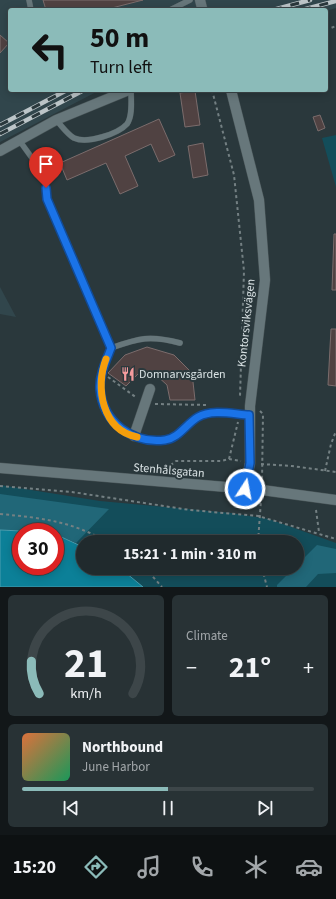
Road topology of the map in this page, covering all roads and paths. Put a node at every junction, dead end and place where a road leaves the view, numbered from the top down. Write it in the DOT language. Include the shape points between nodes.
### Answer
graph roads {
  1 [pos="190,0"];
  2 [pos="174,8"];
  3 [pos="125,92"];
  4 [pos="130,92"];
  5 [pos="213,92"];
  6 [pos="232,92"];
  7 [pos="56,120"];
  8 [pos="19,140"];
  9 [pos="0,151"];
  10 [pos="180,343"];
  11 [pos="111,348"];
  12 [pos="102,373"];
  13 [pos="150,389"];
  14 [pos="145,404"];
  15 [pos="208,405"];
  16 [pos="244,415"];
  17 [pos="336,431"];
  18 [pos="134,436"];
  19 [pos="229,459"];
  20 [pos="250,463"];
  21 [pos="0,468"];
  22 [pos="166,469"];
  23 [pos="325,471"];
  24 [pos="336,472"];
  25 [pos="0,486"];
  26 [pos="245,489"];
  27 [pos="336,500"];
  28 [pos="316,510"];
  29 [pos="0,514"];
  30 [pos="258,516"];
  31 [pos="319,533"];
  32 [pos="96,535"];
  33 [pos="258,535"];
  34 [pos="336,538"];
  35 [pos="151,575"];
  36 [pos="264,575"];
  37 [pos="162,587"];
  38 [pos="268,587"];
  1 -- 2 [label="lane"];
  3 -- 7 [label="street"];
  4 -- 7 [label="lane" via="130,115 127,124 108,135 90,140 75,138"];
  5 -- 16 [label="path" via="234,175 244,271"];
  6 -- 16 [label="street, Kontorsviksvägen" via="259,200 265,280"];
  7 -- 8 [label="street"];
  8 -- 9 [label="street"];
  8 -- 11 [label="lane" via="45,176 47,199"];
  10 -- 11 [label="lane" via="139,338"];
  11 -- 12 [label="lane"];
  12 -- 14 [label="path"];
  12 -- 18 [label="lane" via="100,388 103,405 110,418"];
  13 -- 14 [label="street"];
  14 -- 15 [label="path"];
  14 -- 18 [label="street"];
  16 -- 18 [label="lane" via="207,414 166,440"];
  16 -- 19 [label="path"];
  16 -- 20 [label="street, Kontorsviksvägen"];
  17 -- 23 [label="path" via="328,452"];
  19 -- 20 [label="path"];
  19 -- 22 [label="path" via="176,461"];
  20 -- 23 [label="path"];
  20 -- 26 [label="street, Kontorsviksvägen"];
  21 -- 26 [label="street, Stenhålsgatan"];
  23 -- 24 [label="path"];
  25 -- 30 [label="path" via="72,492 190,510"];
  26 -- 27 [label="street, Stenhålsgatan"];
  28 -- 31 [label="path"];
  29 -- 32 [label="path" via="69,523"];
  30 -- 31 [label="path"];
  30 -- 33 [label="path"];
  31 -- 34 [label="path"];
  35 -- 37 [label="path"];
  36 -- 38 [label="path"];
}
